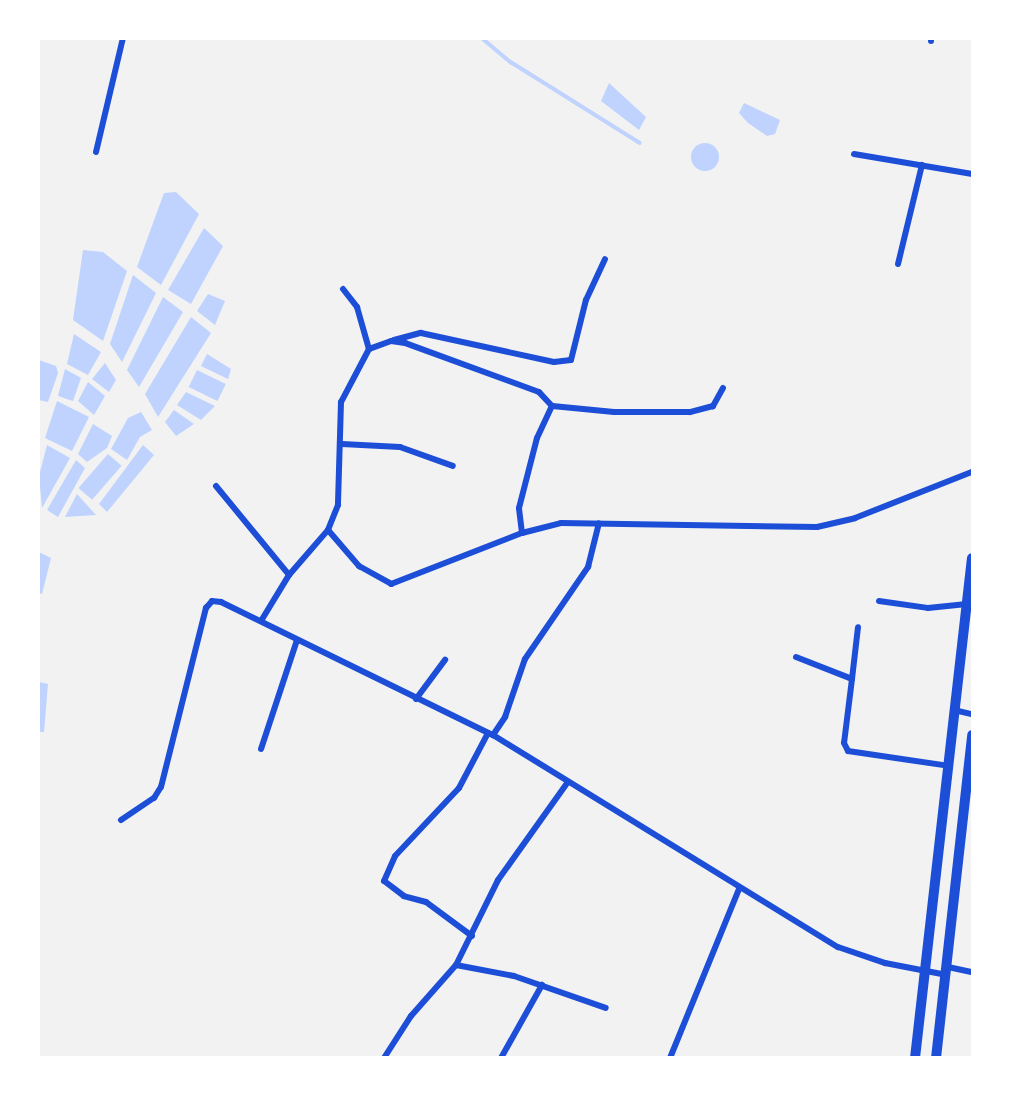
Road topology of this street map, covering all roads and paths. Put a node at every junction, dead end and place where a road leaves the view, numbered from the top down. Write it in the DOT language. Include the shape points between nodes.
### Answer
graph roads {
  1 [pos="123,38"];
  2 [pos="96,152"];
  3 [pos="854,154"];
  4 [pos="922,165"];
  5 [pos="972,174"];
  6 [pos="605,259"];
  7 [pos="898,264"];
  8 [pos="343,289"];
  9 [pos="391,341"];
  10 [pos="369,349"];
  11 [pos="723,388"];
  12 [pos="552,406"];
  13 [pos="342,444"];
  14 [pos="453,466"];
  15 [pos="972,472"];
  16 [pos="216,486"];
  17 [pos="599,523"];
  18 [pos="328,530"];
  19 [pos="522,533"];
  20 [pos="972,558"];
  21 [pos="289,575"];
  22 [pos="879,601"];
  23 [pos="967,604"];
  24 [pos="261,621"];
  25 [pos="858,627"];
  26 [pos="298,640"];
  27 [pos="796,657"];
  28 [pos="445,660"];
  29 [pos="852,679"];
  30 [pos="416,699"];
  31 [pos="954,710"];
  32 [pos="972,714"];
  33 [pos="491,734"];
  34 [pos="972,735"];
  35 [pos="261,749"];
  36 [pos="948,766"];
  37 [pos="568,782"];
  38 [pos="121,820"];
  39 [pos="739,889"];
  40 [pos="472,936"];
  41 [pos="456,965"];
  42 [pos="926,971"];
  43 [pos="947,971"];
  44 [pos="972,972"];
  45 [pos="542,985"];
  46 [pos="606,1007"];
  47 [pos="384,1058"];
  48 [pos="501,1058"];
  49 [pos="670,1058"];
  50 [pos="915,1058"];
  51 [pos="936,1058"];
  1 -- 2 [label="street"];
  3 -- 4 [label="street"];
  4 -- 5 [label="street"];
  4 -- 7 [label="street"];
  6 -- 9 [label="street" via="586,300 571,360 554,362 421,334"];
  8 -- 10 [label="street" via="357,307"];
  9 -- 10 [label="street"];
  9 -- 12 [label="street" via="540,392"];
  10 -- 13 [label="street" via="341,402"];
  11 -- 12 [label="street" via="713,406 690,412"];
  12 -- 19 [label="street" via="537,438 519,508"];
  13 -- 14 [label="street" via="400,447"];
  13 -- 18 [label="street" via="338,505"];
  15 -- 17 [label="street" via="855,518 817,527 785,530"];
  16 -- 21 [label="street"];
  17 -- 19 [label="street" via="561,523"];
  17 -- 33 [label="street" via="588,567 524,659 505,717"];
  18 -- 19 [label="street" via="359,566 391,584"];
  18 -- 21 [label="street"];
  20 -- 23 [label="highway"];
  21 -- 24 [label="street"];
  22 -- 23 [label="street" via="928,608"];
  23 -- 31 [label="highway"];
  24 -- 26 [label="street"];
  24 -- 38 [label="street" via="221,602 212,601 206,608 161,787 154,798"];
  25 -- 29 [label="street"];
  26 -- 30 [label="street"];
  26 -- 35 [label="street"];
  27 -- 29 [label="street"];
  28 -- 30 [label="street"];
  29 -- 36 [label="street" via="844,743 848,751"];
  30 -- 33 [label="street"];
  31 -- 32 [label="street"];
  31 -- 36 [label="highway"];
  33 -- 37 [label="street"];
  33 -- 40 [label="street" via="459,788 395,856 384,881 404,896 426,902"];
  34 -- 43 [label="highway"];
  36 -- 42 [label="highway"];
  37 -- 39 [label="street"];
  37 -- 40 [label="street" via="498,880"];
  39 -- 42 [label="street" via="838,947"];
  39 -- 49 [label="street"];
  40 -- 41 [label="street"];
  41 -- 45 [label="street"];
  41 -- 47 [label="street" via="411,1016"];
  42 -- 43 [label="street"];
  42 -- 50 [label="highway"];
  43 -- 44 [label="street"];
  43 -- 51 [label="highway"];
  45 -- 46 [label="street"];
  45 -- 48 [label="street"];
}
